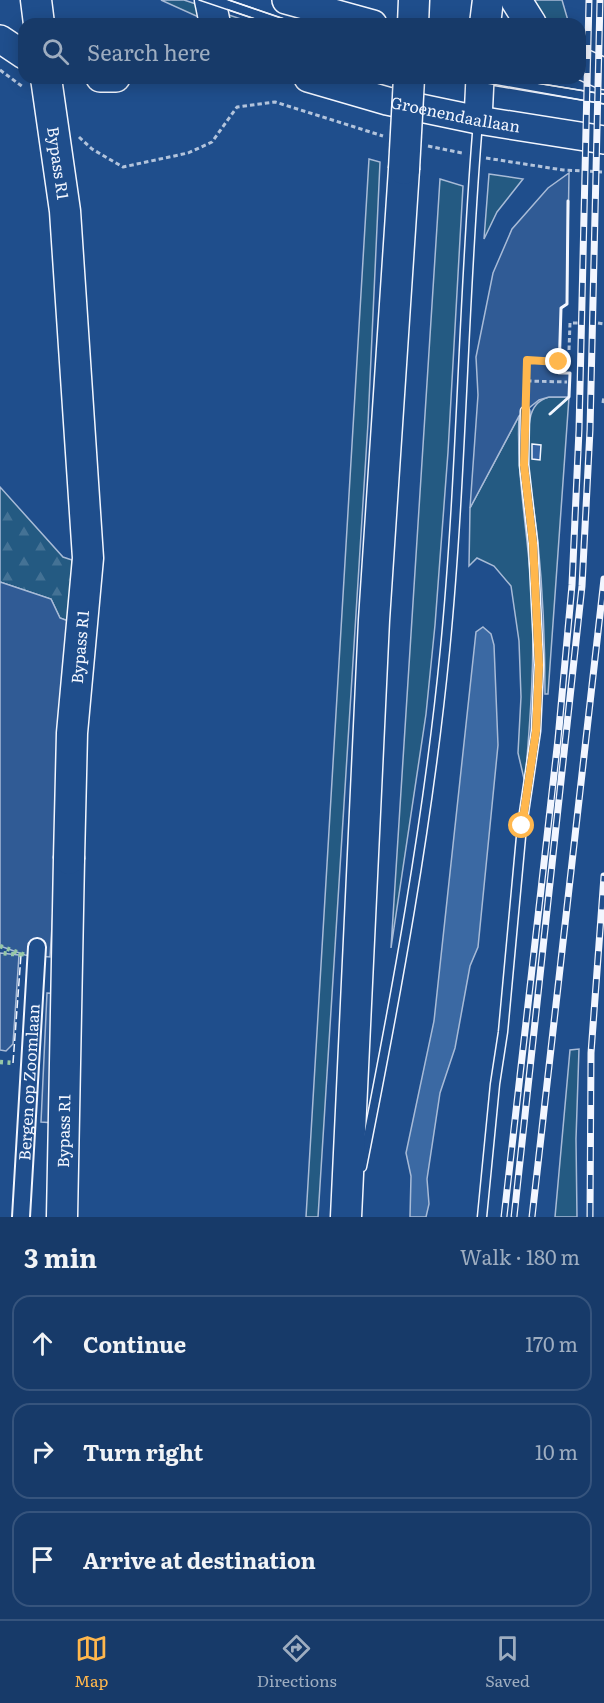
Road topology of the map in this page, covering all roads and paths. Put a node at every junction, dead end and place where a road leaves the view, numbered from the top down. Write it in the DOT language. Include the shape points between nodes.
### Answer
graph roads {
  1 [pos="36,0"];
  2 [pos="212,0"];
  3 [pos="286,0"];
  4 [pos="414,0"];
  5 [pos="488,0"];
  6 [pos="516,0"];
  7 [pos="38,18"];
  8 [pos="214,18"];
  9 [pos="266,18"];
  10 [pos="351,18"];
  11 [pos="413,18"];
  12 [pos="486,18"];
  13 [pos="527,18"];
  14 [pos="0,39"];
  15 [pos="18,51"];
  16 [pos="586,66"];
  17 [pos="0,70"];
  18 [pos="586,74"];
  19 [pos="604,76"];
  20 [pos="18,78"];
  21 [pos="329,84"];
  22 [pos="409,84"];
  23 [pos="479,84"];
  24 [pos="515,84"];
  25 [pos="38,86"];
  26 [pos="604,99"];
  27 [pos="478,120"];
  28 [pos="74,133"];
  29 [pos="385,137"];
  30 [pos="604,140"];
  31 [pos="411,156"];
  32 [pos="475,156"];
  33 [pos="604,172"];
  34 [pos="578,323"];
  35 [pos="598,324"];
  36 [pos="604,324"];
  37 [pos="570,350"];
  38 [pos="559,362"];
  39 [pos="526,381"];
  40 [pos="567,382"];
  41 [pos="604,396"];
  42 [pos="603,403"];
  43 [pos="525,411"];
  44 [pos="38,947"];
  45 [pos="361,1172"];
  46 [pos="351,1206"];
  47 [pos="21,1217"];
  48 [pos="62,1217"];
  49 [pos="352,1217"];
  50 [pos="482,1217"];
  1 -- 7 [label="highway"];
  2 -- 8 [label="highway"];
  2 -- 9 [label="lane"];
  3 -- 10 [label="main road"];
  4 -- 11 [label="highway"];
  5 -- 12 [label="highway"];
  6 -- 13 [label="highway"];
  14 -- 15 [label="main road"];
  16 -- 19 [label="highway"];
  17 -- 20 [label="path"];
  18 -- 19 [label="main road"];
  21 -- 27 [label="main road, Groenendaallaan"];
  22 -- 31 [label="highway, bridge"];
  23 -- 27 [label="main road"];
  24 -- 26 [label="lane"];
  25 -- 48 [label="highway, Bypass R1, bridge" via="65,211 88,558 72,733"];
  27 -- 30 [label="main road, Groenendaallaan"];
  27 -- 32 [label="lane"];
  28 -- 29 [label="path" via="123,167 188,153 212,142 237,107 275,102"];
  31 -- 32 [label="path"];
  31 -- 46 [label="highway" via="374,620"];
  32 -- 33 [label="path" via="563,170"];
  32 -- 45 [label="lane" via="445,650 428,801"];
  34 -- 37 [label="path" via="570,323"];
  35 -- 36 [label="path"];
  38 -- 39 [label="path" via="527,360"];
  39 -- 40 [label="path"];
  39 -- 43 [label="path"];
  41 -- 42 [label="path"];
  43 -- 50 [label="lane" via="524,465 533,543 539,665 536,731 522,826 504,1032"];
  44 -- 47 [label="street, Bergen op Zoomlaan"];
  46 -- 49 [label="lane"];
}
